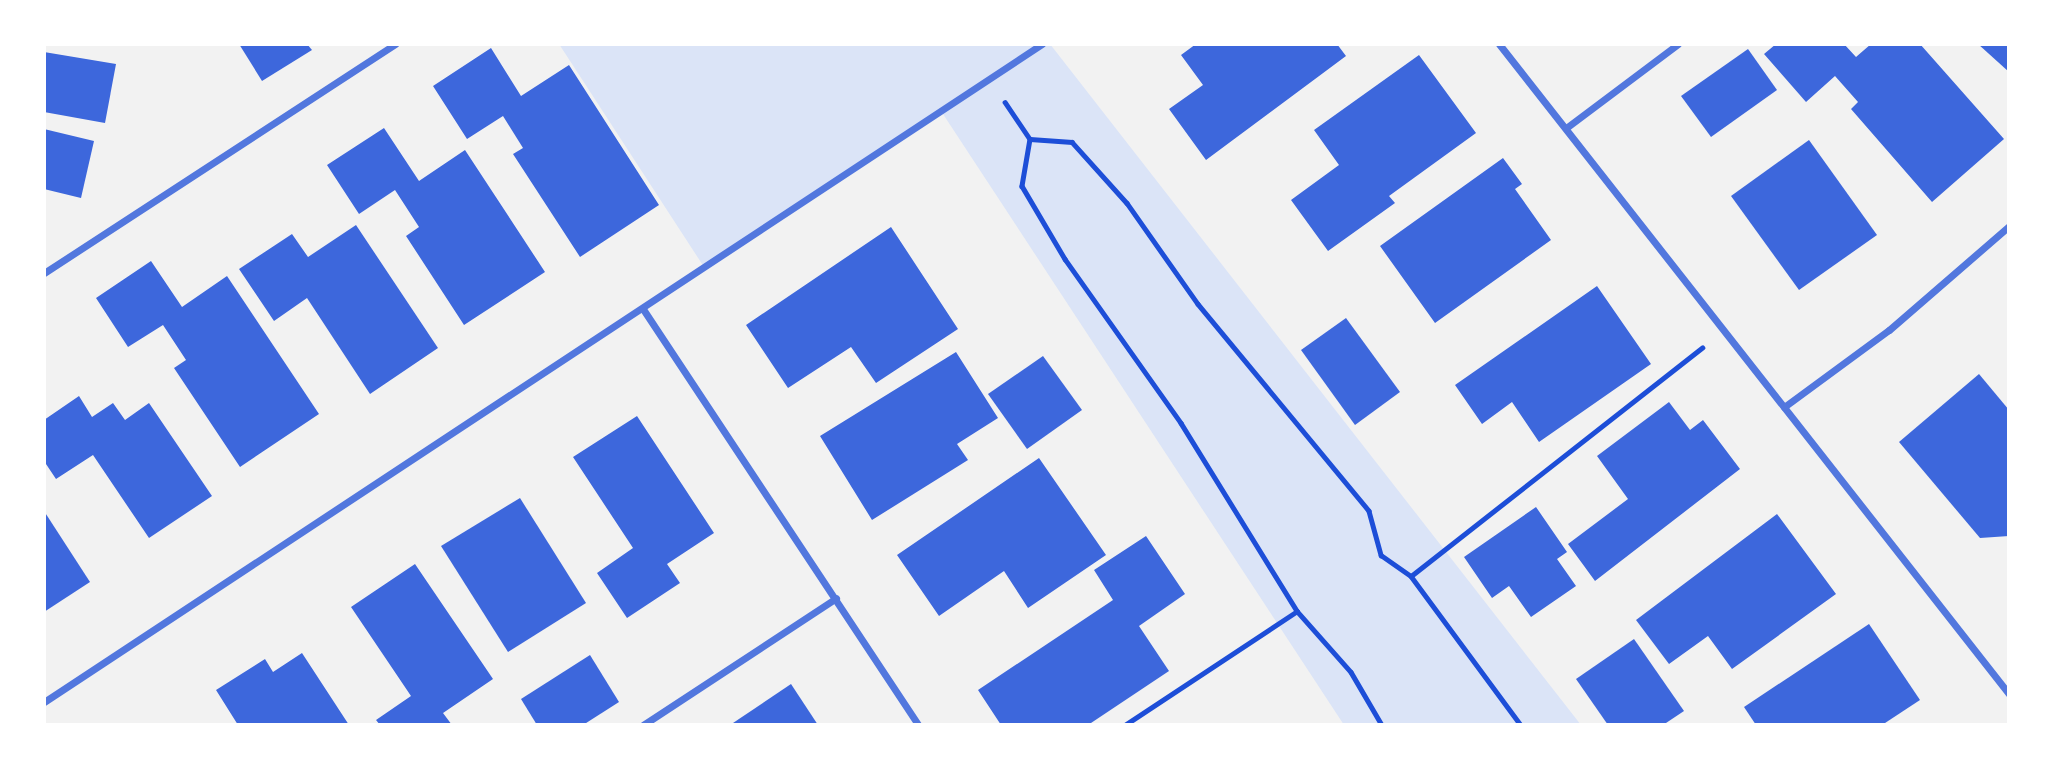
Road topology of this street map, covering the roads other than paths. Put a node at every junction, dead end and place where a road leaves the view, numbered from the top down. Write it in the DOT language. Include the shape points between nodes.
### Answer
graph roads {
  1 [pos="395,44"];
  2 [pos="1042,44"];
  3 [pos="1499,44"];
  4 [pos="1678,44"];
  5 [pos="1566,128"];
  6 [pos="2009,226"];
  7 [pos="44,274"];
  8 [pos="643,309"];
  9 [pos="1784,407"];
  10 [pos="836,598"];
  11 [pos="2009,694"];
  12 [pos="44,702"];
  13 [pos="643,725"];
  14 [pos="918,725"];
  1 -- 7 [label="street"];
  2 -- 8 [label="street"];
  3 -- 5 [label="street"];
  4 -- 5 [label="street"];
  5 -- 9 [label="street"];
  6 -- 9 [label="street" via="1889,330"];
  8 -- 10 [label="street"];
  8 -- 12 [label="street"];
  9 -- 11 [label="street"];
  10 -- 13 [label="street"];
  10 -- 14 [label="street"];
}
